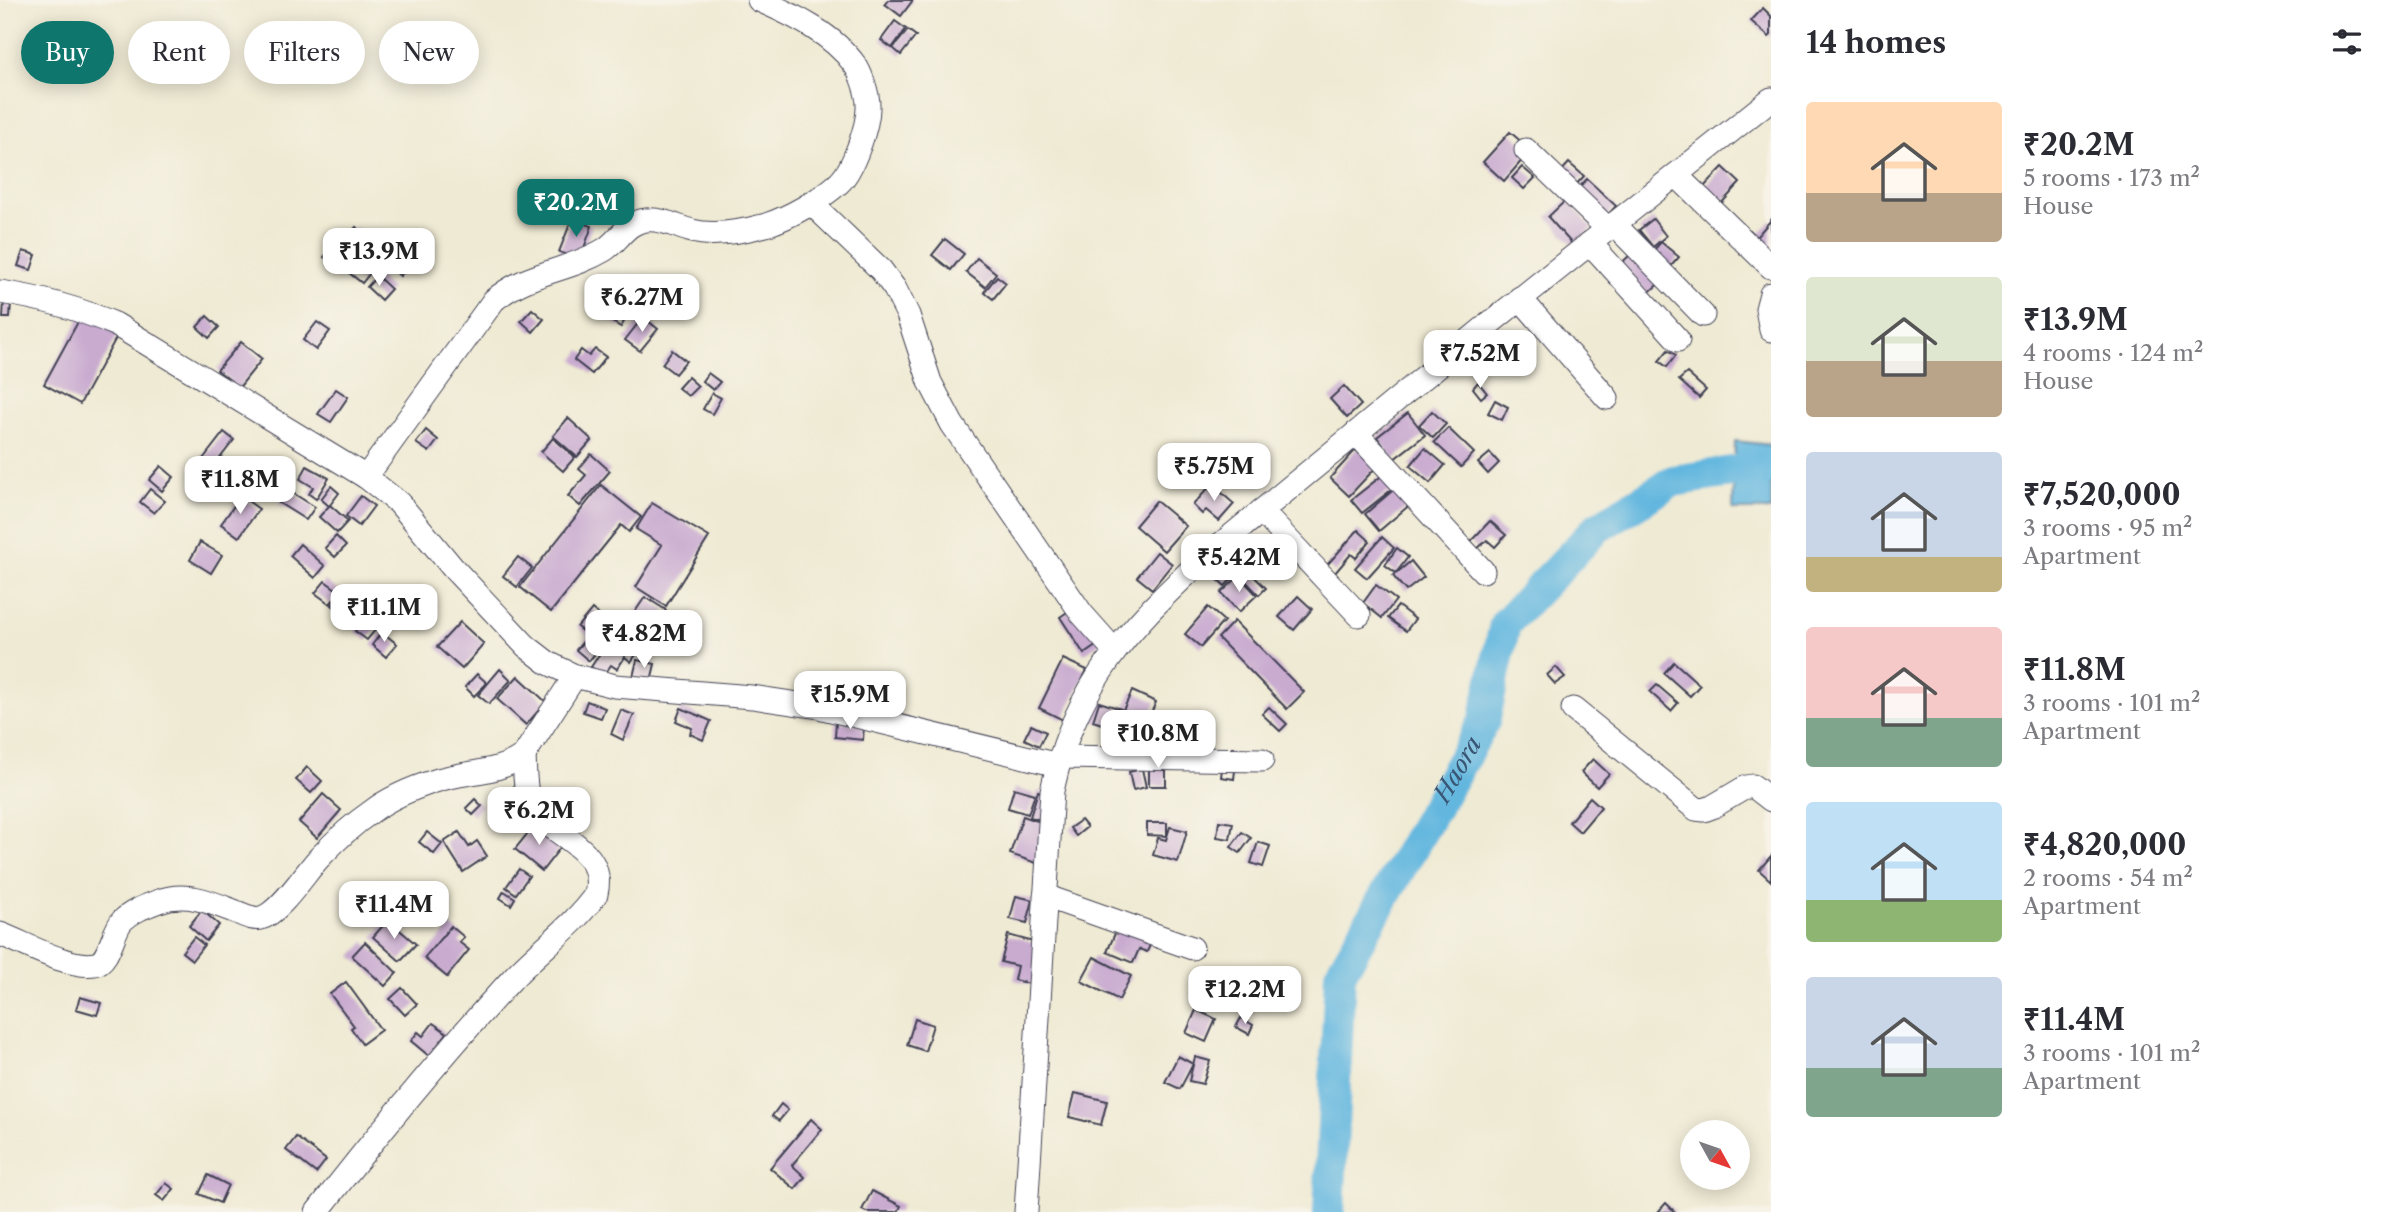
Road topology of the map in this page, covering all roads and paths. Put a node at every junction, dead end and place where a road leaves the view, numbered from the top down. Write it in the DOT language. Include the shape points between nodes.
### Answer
graph roads {
  1 [pos="759,0"];
  2 [pos="1771,99"];
  3 [pos="1526,150"];
  4 [pos="1676,175"];
  5 [pos="811,203"];
  6 [pos="1604,232"];
  7 [pos="1771,267"];
  8 [pos="0,292"];
  9 [pos="1771,294"];
  10 [pos="1520,299"];
  11 [pos="1703,315"];
  12 [pos="1771,330"];
  13 [pos="1678,340"];
  14 [pos="1607,398"];
  15 [pos="1356,433"];
  16 [pos="366,477"];
  17 [pos="1261,511"];
  18 [pos="1483,571"];
  19 [pos="1359,615"];
  20 [pos="1114,650"];
  21 [pos="575,676"];
  22 [pos="1573,709"];
  23 [pos="524,755"];
  24 [pos="1262,760"];
  25 [pos="1059,761"];
  26 [pos="1771,800"];
  27 [pos="1045,896"];
  28 [pos="0,934"];
  29 [pos="1192,948"];
  30 [pos="317,1212"];
  31 [pos="1026,1212"];
  1 -- 5 [label="street" via="827,38 847,55 857,67 869,104 856,155 841,181"];
  2 -- 4 [label="street"];
  3 -- 6 [label="street"];
  4 -- 6 [label="street"];
  4 -- 7 [label="street"];
  5 -- 16 [label="street" via="766,225 724,233 695,232 645,219 623,230 606,248 509,287 494,300"];
  5 -- 20 [label="street" via="895,289 930,382 952,424 1082,614"];
  6 -- 10 [label="street"];
  6 -- 11 [label="street"];
  6 -- 13 [label="street"];
  8 -- 16 [label="street" via="41,298 115,324"];
  9 -- 12 [label="street" via="1767,309"];
  10 -- 14 [label="street"];
  10 -- 15 [label="street"];
  15 -- 17 [label="street"];
  15 -- 18 [label="street"];
  16 -- 21 [label="street" via="399,503 526,646"];
  17 -- 19 [label="street"];
  17 -- 20 [label="street" via="1173,586"];
  20 -- 25 [label="street" via="1092,682"];
  21 -- 23 [label="street"];
  21 -- 25 [label="street" via="615,686 819,707"];
  22 -- 26 [label="street" via="1696,809 1704,810 1753,786"];
  23 -- 28 [label="street" via="493,769 438,780 373,810 328,848 264,917 252,918 200,899 163,899 120,923 102,961 96,964 54,956"];
  23 -- 30 [label="street" via="528,799 534,810 582,850 597,874 596,894 463,1034"];
  24 -- 25 [label="street"];
  25 -- 27 [label="street" via="1052,791"];
  27 -- 29 [label="street"];
  27 -- 31 [label="street"];
}
